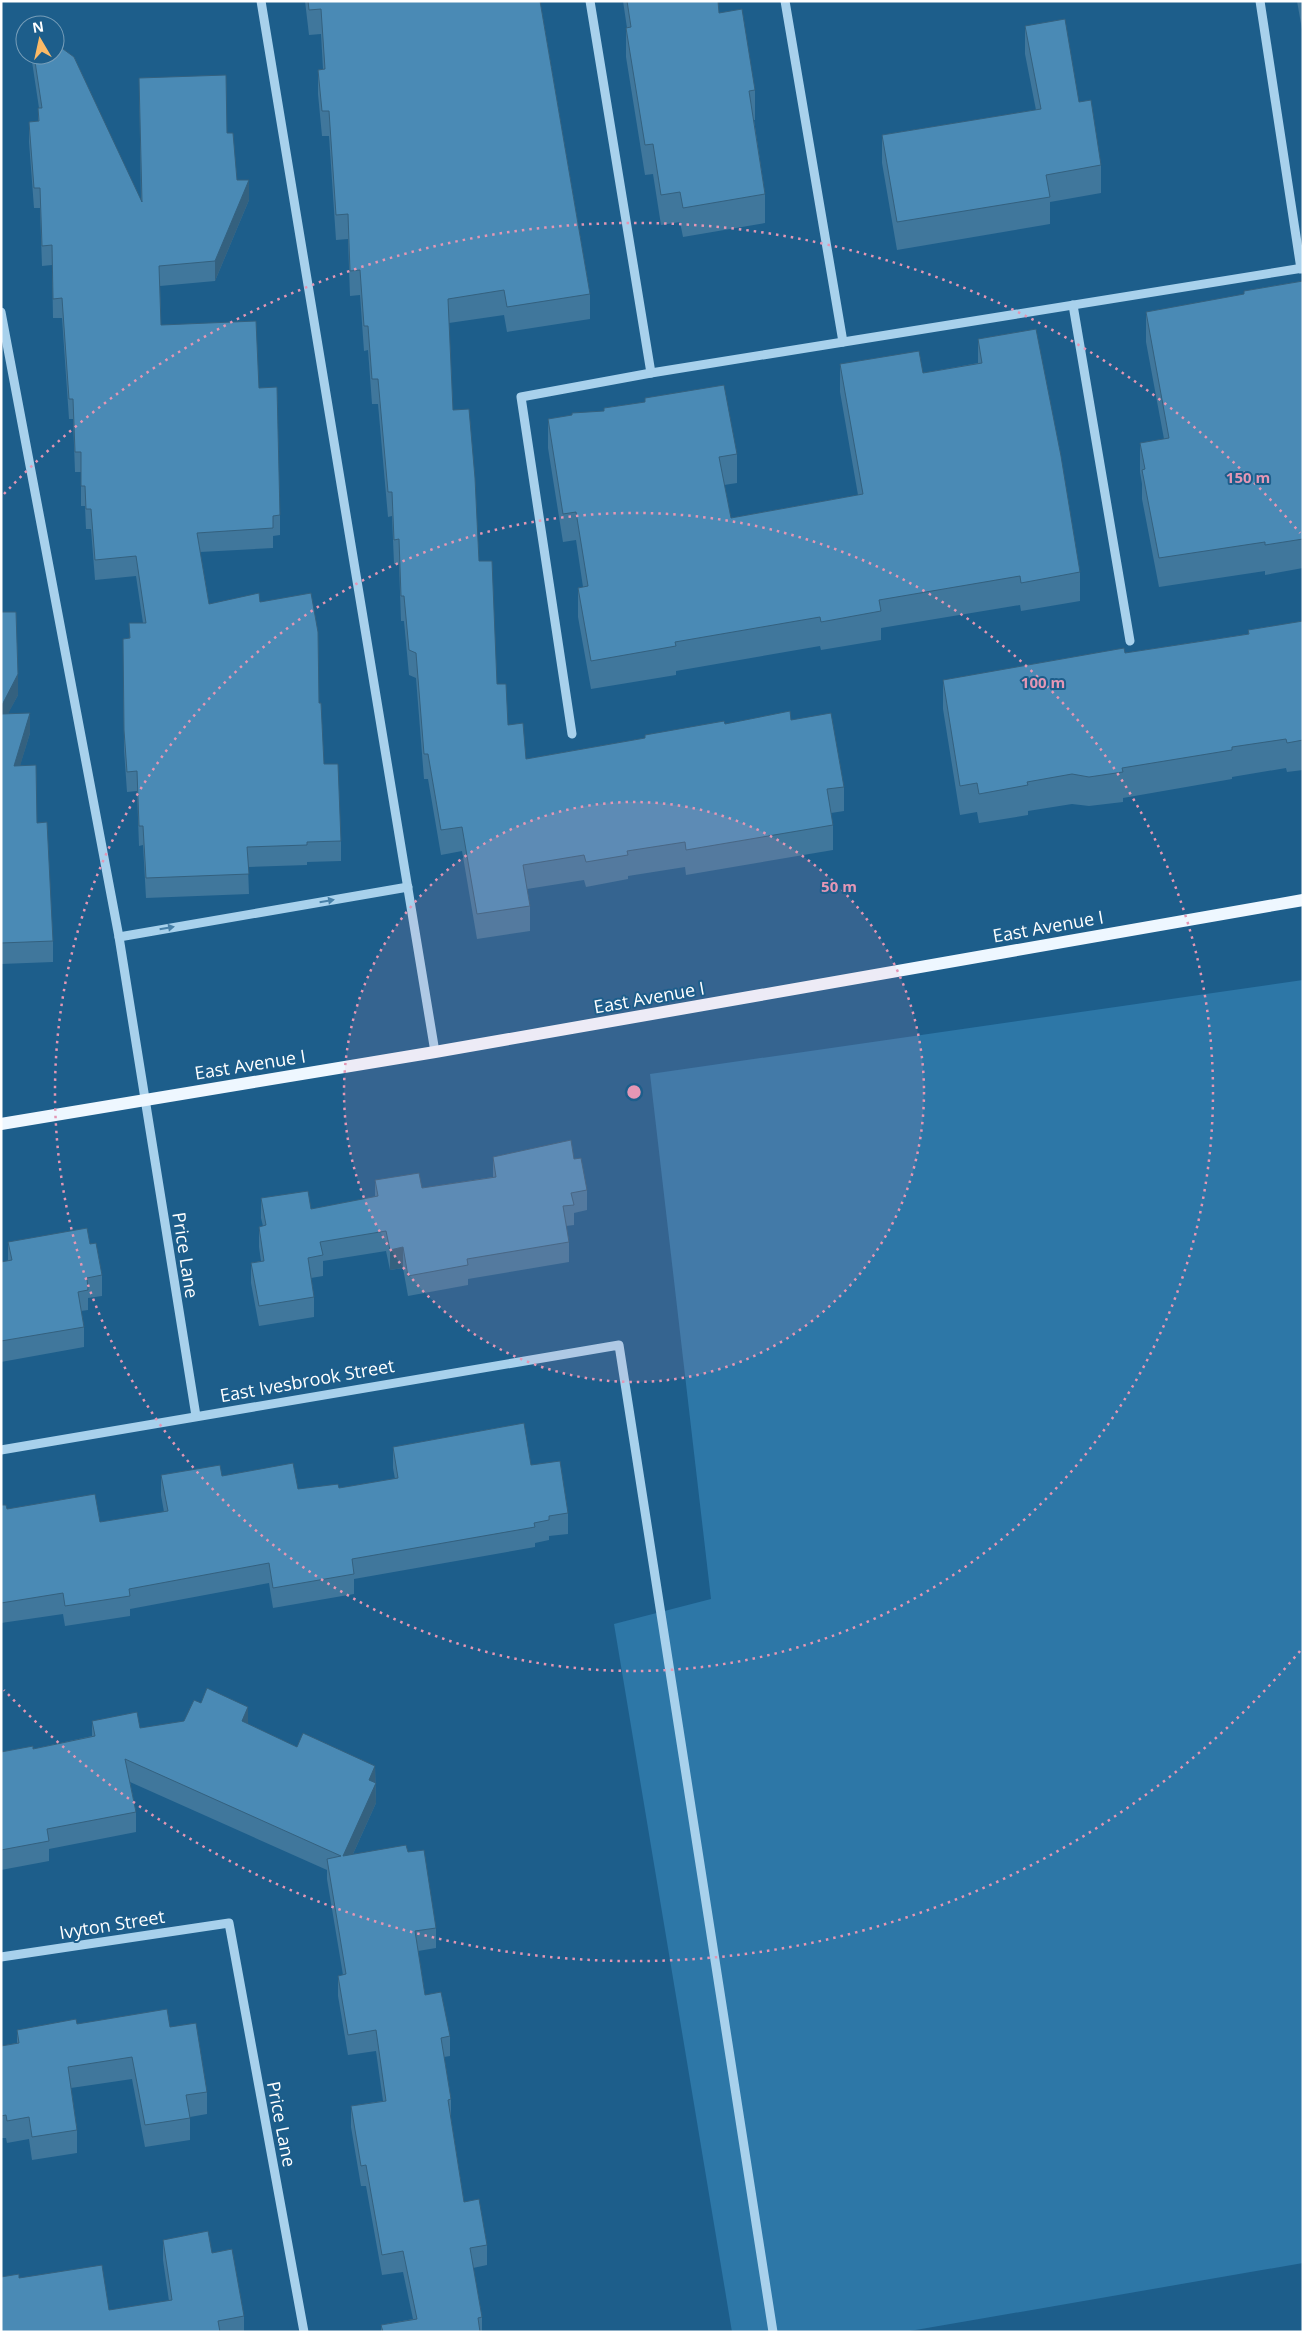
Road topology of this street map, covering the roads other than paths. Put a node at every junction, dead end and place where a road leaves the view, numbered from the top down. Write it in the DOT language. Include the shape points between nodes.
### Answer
graph roads {
  1 [pos="261,1"];
  2 [pos="590,1"];
  3 [pos="785,1"];
  4 [pos="1260,1"];
  5 [pos="1302,268"];
  6 [pos="1073,305"];
  7 [pos="1,312"];
  8 [pos="843,342"];
  9 [pos="651,373"];
  10 [pos="1130,641"];
  11 [pos="572,734"];
  12 [pos="408,888"];
  13 [pos="1303,900"];
  14 [pos="118,937"];
  15 [pos="435,1052"];
  16 [pos="143,1099"];
  17 [pos="1,1124"];
  18 [pos="196,1416"];
  19 [pos="1,1450"];
  20 [pos="228,1923"];
  21 [pos="1,1957"];
  22 [pos="304,2332"];
  23 [pos="773,2332"];
  1 -- 12 [label="street"];
  2 -- 9 [label="street"];
  3 -- 8 [label="street"];
  4 -- 5 [label="street"];
  5 -- 6 [label="street"];
  6 -- 8 [label="street"];
  6 -- 10 [label="street"];
  7 -- 14 [label="street, Price Lane"];
  8 -- 9 [label="street"];
  9 -- 11 [label="street" via="521,397"];
  14 -- 12 [label="street, one-way"];
  12 -- 15 [label="street"];
  13 -- 15 [label="main road, East Avenue I"];
  14 -- 16 [label="street, Price Lane"];
  15 -- 16 [label="main road, East Avenue I"];
  16 -- 17 [label="main road, East Avenue I"];
  16 -- 18 [label="street, Price Lane"];
  18 -- 19 [label="street, East Ivesbrook Street"];
  18 -- 23 [label="street, East Ivesbrook Street" via="619,1345"];
  20 -- 21 [label="street, Ivyton Street"];
  20 -- 22 [label="street, Price Lane"];
}
